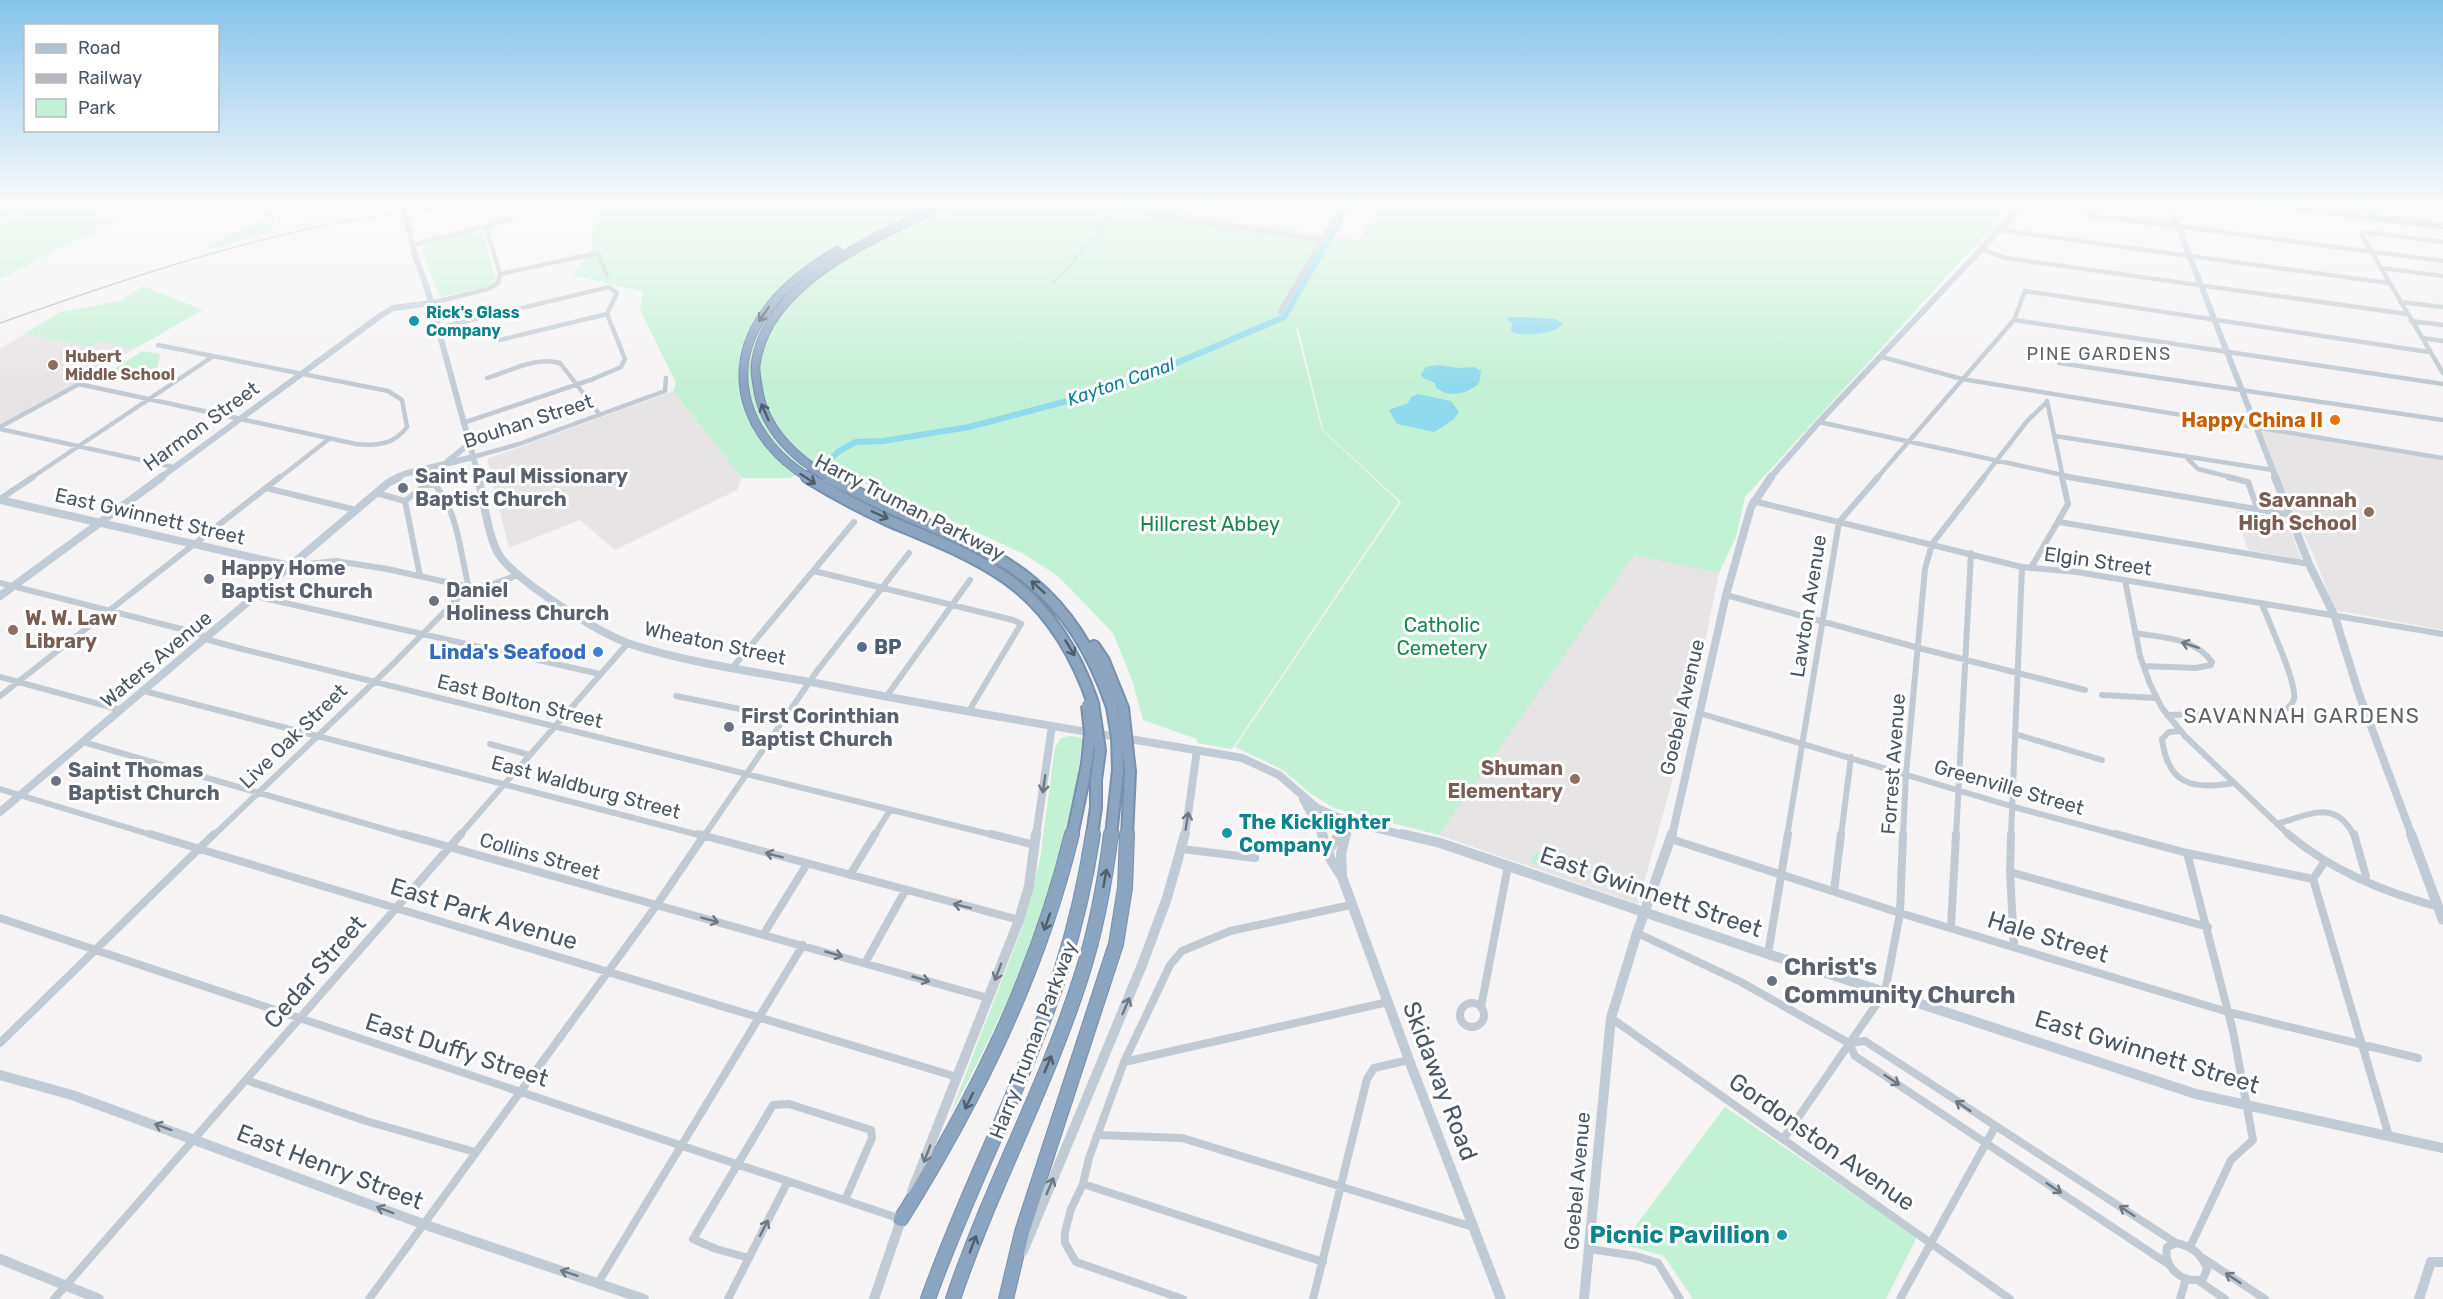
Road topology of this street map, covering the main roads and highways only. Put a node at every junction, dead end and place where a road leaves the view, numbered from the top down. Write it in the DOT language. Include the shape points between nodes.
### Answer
graph roads {
  1 [pos="418,264"];
  2 [pos="818,264"];
  3 [pos="831,264"];
  4 [pos="1968,264"];
  5 [pos="2194,264"];
  6 [pos="431,303"];
  7 [pos="469,444"];
  8 [pos="472,457"];
  9 [pos="440,465"];
  10 [pos="388,483"];
  11 [pos="0,500"];
  12 [pos="97,523"];
  13 [pos="290,566"];
  14 [pos="0,596"];
  15 [pos="1090,702"];
  16 [pos="1052,726"];
  17 [pos="1197,750"];
  18 [pos="1124,771"];
  19 [pos="1299,794"];
  20 [pos="0,812"];
  21 [pos="1349,822"];
  22 [pos="1329,849"];
  23 [pos="1342,877"];
  24 [pos="2440,907"];
  25 [pos="1646,913"];
  26 [pos="2443,920"];
  27 [pos="0,1075"];
  28 [pos="2443,1148"];
  29 [pos="901,1219"];
  30 [pos="0,1259"];
  31 [pos="99,1299"];
  32 [pos="644,1299"];
  33 [pos="874,1299"];
  34 [pos="928,1299"];
  35 [pos="953,1299"];
  36 [pos="1006,1299"];
  37 [pos="1501,1299"];
  38 [pos="1584,1299"];
  1 -- 6 [label="main road, Wheaton Street"];
  2 -- 15 [label="highway, Harry Truman Parkway, one-way" via="774,300 751,335 742,385 754,423 781,459 827,491 956,549 1023,592 1050,619 1081,669"];
  18 -- 3 [label="highway, Harry Truman Parkway, one-way, bridge" via="1128,739 1104,660 1064,613 1028,578 986,550 835,482 794,453 767,419 756,383 764,335 786,302"];
  4 -- 25 [label="main road, Goebel Avenue" via="1819,422 1753,501 1726,595 1671,839"];
  5 -- 24 [label="main road" via="2309,564 2334,617"];
  6 -- 7 [label="main road, Wheaton Street"];
  6 -- 12 [label="main road, Harmon Street" via="393,308"];
  7 -- 8 [label="main road, Wheaton Street"];
  7 -- 9 [label="main road"];
  8 -- 9 [label="main road, Bouhan Street"];
  8 -- 16 [label="main road, Wheaton Street" via="501,558 518,575 582,620 628,643 733,667"];
  9 -- 10 [label="main road, Bouhan Street" via="404,474"];
  10 -- 13 [label="main road, Waters Avenue"];
  11 -- 12 [label="main road, East Gwinnett Street"];
  12 -- 13 [label="main road, East Gwinnett Street"];
  12 -- 14 [label="main road, Harmon Street"];
  13 -- 20 [label="main road, Waters Avenue"];
  15 -- 29 [label="highway, one-way, bridge" via="1087,764 1069,850 1047,923 1019,995 950,1140"];
  15 -- 34 [label="highway, Harry Truman Parkway, bridge" via="1100,750 1098,792 1085,883 1061,974"];
  16 -- 17 [label="main road, Wheaton Street"];
  16 -- 29 [label="main road, one-way" via="1029,886 1019,920"];
  17 -- 19 [label="main road, Wheaton Street" via="1242,758 1261,766 1279,775"];
  36 -- 17 [label="main road, one-way" via="1142,965 1182,849"];
  35 -- 18 [label="highway, Harry Truman Parkway, one-way" via="1081,977 1102,894"];
  18 -- 36 [label="highway" via="1125,888 1116,944 1026,1221"];
  19 -- 21 [label="main road, East Gwinnett Street" via="1317,808"];
  19 -- 22 [label="main road, Skidaway Road"];
  21 -- 22 [label="main road"];
  21 -- 23 [label="main road, Skidaway Road" via="1341,853"];
  21 -- 25 [label="main road, East Gwinnett Street" via="1440,843"];
  22 -- 23 [label="main road, Skidaway Road"];
  23 -- 37 [label="main road, Skidaway Road"];
  24 -- 26 [label="main road"];
  25 -- 28 [label="main road, East Gwinnett Street" via="2196,1094"];
  25 -- 38 [label="main road, Goebel Avenue" via="1611,1018"];
  32 -- 27 [label="main road, East Henry Street, one-way" via="423,1224 72,1095"];
  29 -- 33 [label="main road"];
  30 -- 31 [label="main road"];
}
